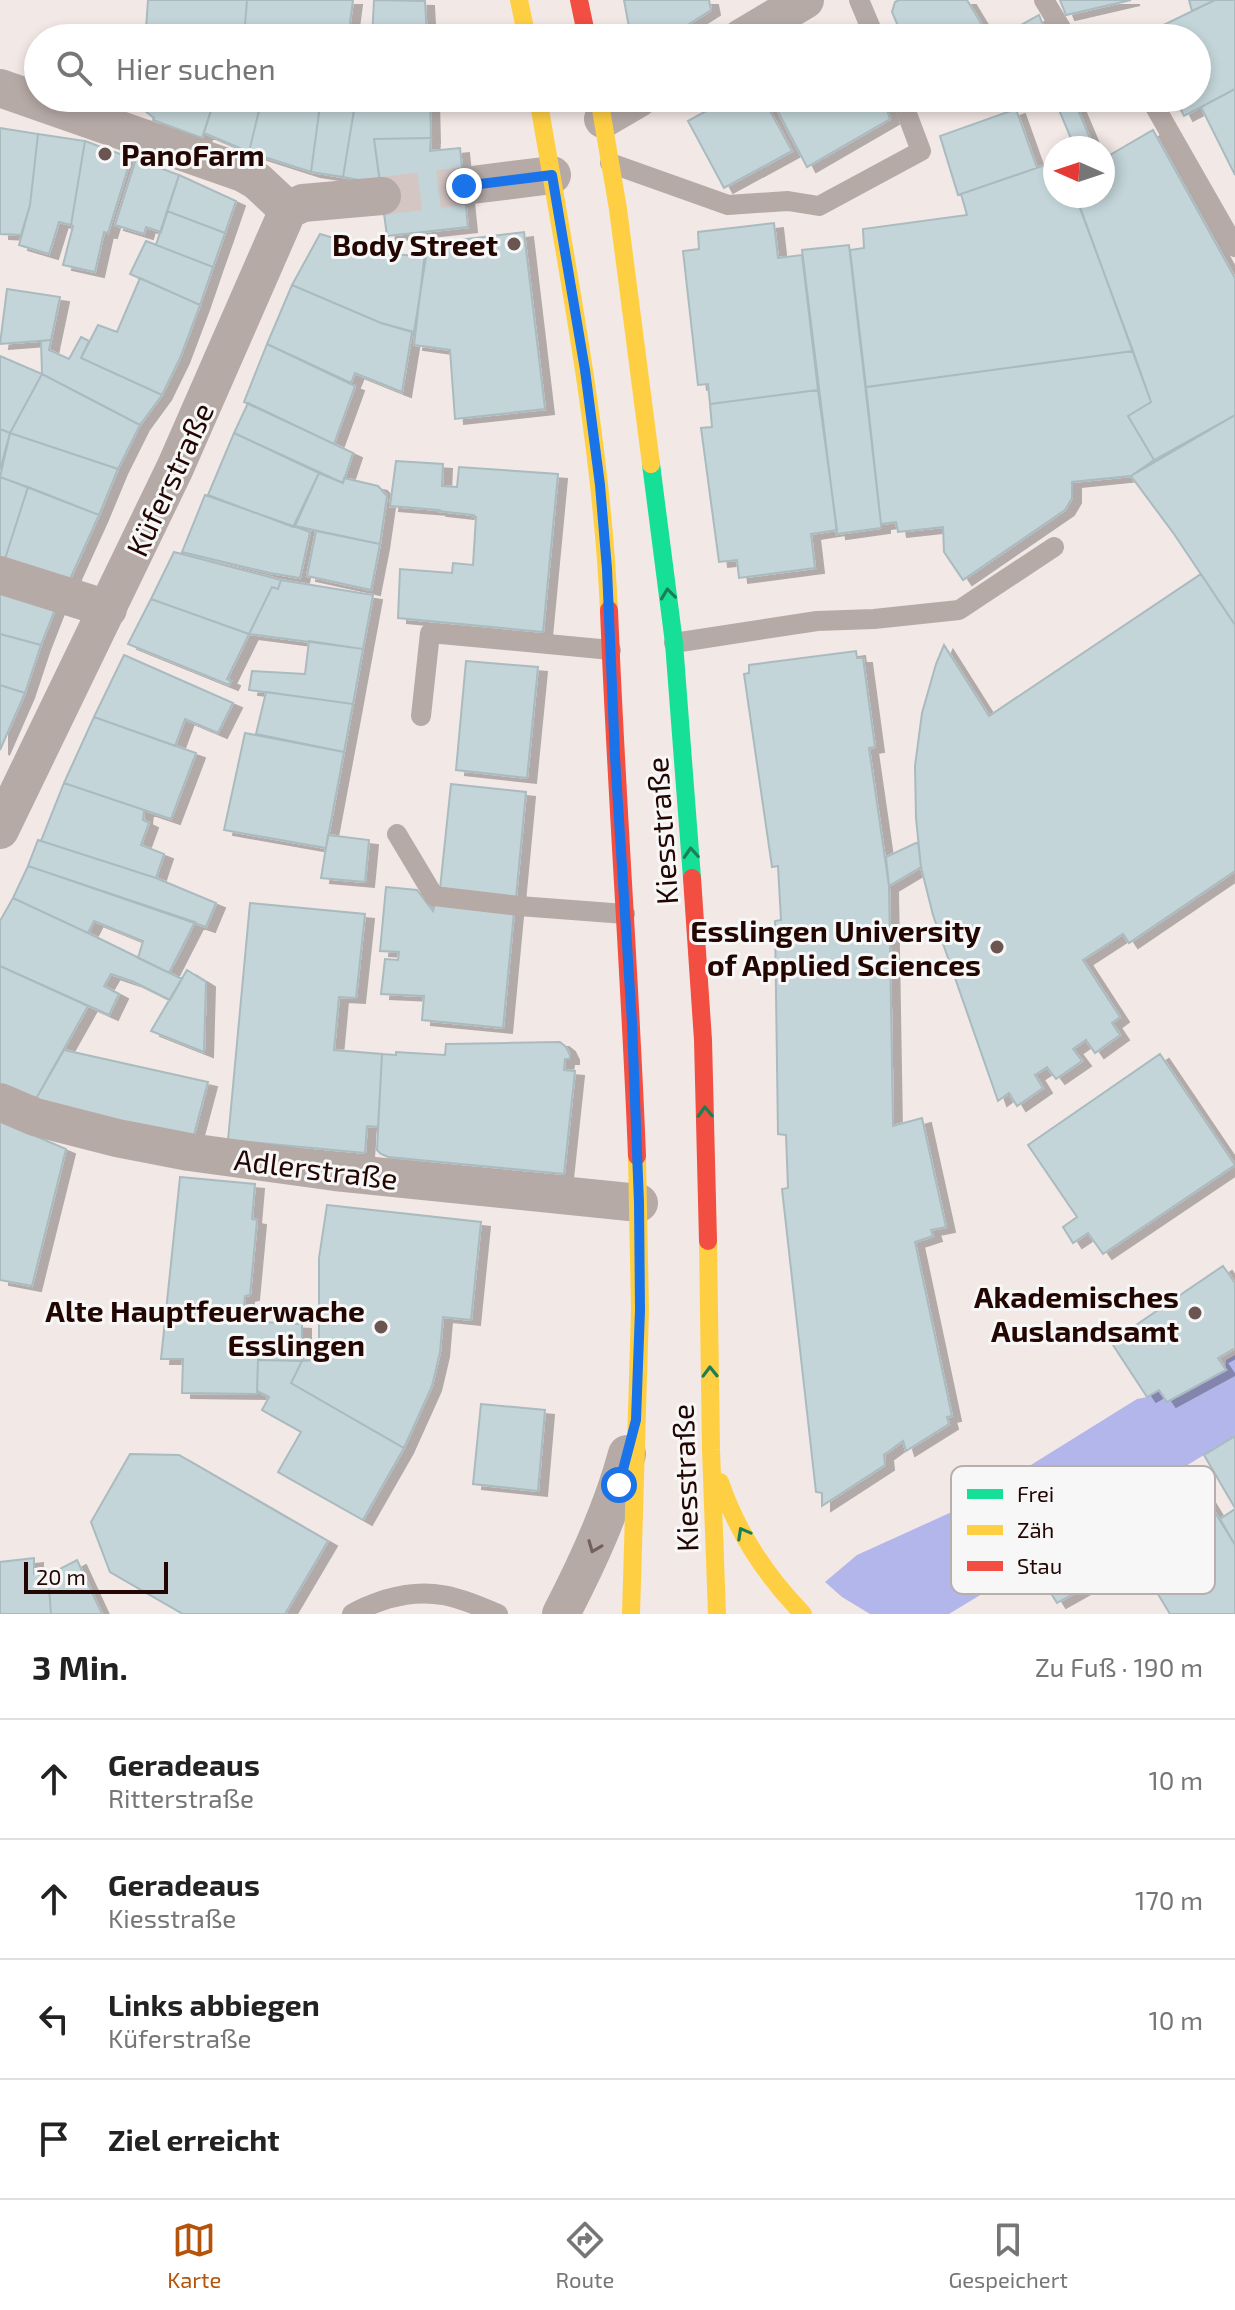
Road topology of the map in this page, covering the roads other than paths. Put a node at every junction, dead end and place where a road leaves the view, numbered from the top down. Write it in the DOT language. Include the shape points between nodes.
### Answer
graph roads {
  1 [pos="519,0"];
  2 [pos="579,0"];
  3 [pos="805,0"];
  4 [pos="859,0"];
  5 [pos="1044,0"];
  6 [pos="524,24"];
  7 [pos="584,24"];
  8 [pos="765,24"];
  9 [pos="869,24"];
  10 [pos="1059,24"];
  11 [pos="0,88"];
  12 [pos="24,96"];
  13 [pos="70,112"];
  14 [pos="541,112"];
  15 [pos="602,112"];
  16 [pos="906,112"];
  17 [pos="1158,112"];
  18 [pos="610,163"];
  19 [pos="552,175"];
  20 [pos="464,186"];
  21 [pos="382,196"];
  22 [pos="288,210"];
  23 [pos="1235,247"];
  24 [pos="1054,547"];
  25 [pos="4,576"];
  26 [pos="108,609"];
  27 [pos="674,643"];
  28 [pos="611,650"];
  29 [pos="421,716"];
  30 [pos="0,830"];
  31 [pos="397,834"];
  32 [pos="625,914"];
  33 [pos="0,1102"];
  34 [pos="639,1203"];
  35 [pos="636,1420"];
  36 [pos="711,1450"];
  37 [pos="352,1614"];
  38 [pos="498,1614"];
  39 [pos="561,1614"];
  40 [pos="631,1614"];
  41 [pos="717,1614"];
  42 [pos="803,1614"];
  1 -- 6 [label="main road"];
  2 -- 7 [label="main road"];
  3 -- 8 [label="street"];
  4 -- 9 [label="lane"];
  5 -- 10 [label="lane"];
  11 -- 12 [label="street"];
  13 -- 22 [label="street" via="243,173"];
  14 -- 19 [label="main road, Kiesstraße"];
  15 -- 18 [label="main road, Kiesstraße"];
  16 -- 18 [label="lane" via="921,151 819,206 788,201 728,205"];
  17 -- 23 [label="lane"];
  27 -- 18 [label="main road, Kiesstraße, one-way"];
  19 -- 20 [label="street"];
  19 -- 28 [label="main road, Kiesstraße" via="600,485"];
  21 -- 22 [label="street" via="303,203"];
  22 -- 26 [label="street, Küferstraße"];
  24 -- 27 [label="lane" via="959,610 817,621"];
  25 -- 26 [label="street"];
  26 -- 30 [label="street, Küferstraße"];
  36 -- 27 [label="main road, Kiesstraße, one-way" via="703,1040"];
  28 -- 29 [label="lane" via="430,633"];
  28 -- 32 [label="main road, Kiesstraße"];
  31 -- 32 [label="lane" via="434,896"];
  32 -- 34 [label="main road, Kiesstraße"];
  33 -- 34 [label="street, Adlerstraße" via="35,1117 189,1152"];
  34 -- 35 [label="main road, Kiesstraße"];
  35 -- 39 [label="street, one-way" via="619,1485"];
  35 -- 40 [label="main road, Kiesstraße"];
  36 -- 41 [label="main road, Kiesstraße"];
  42 -- 36 [label="main road, one-way" via="742,1532"];
  37 -- 38 [label="lane" via="390,1598 427,1592 462,1598"];
}
